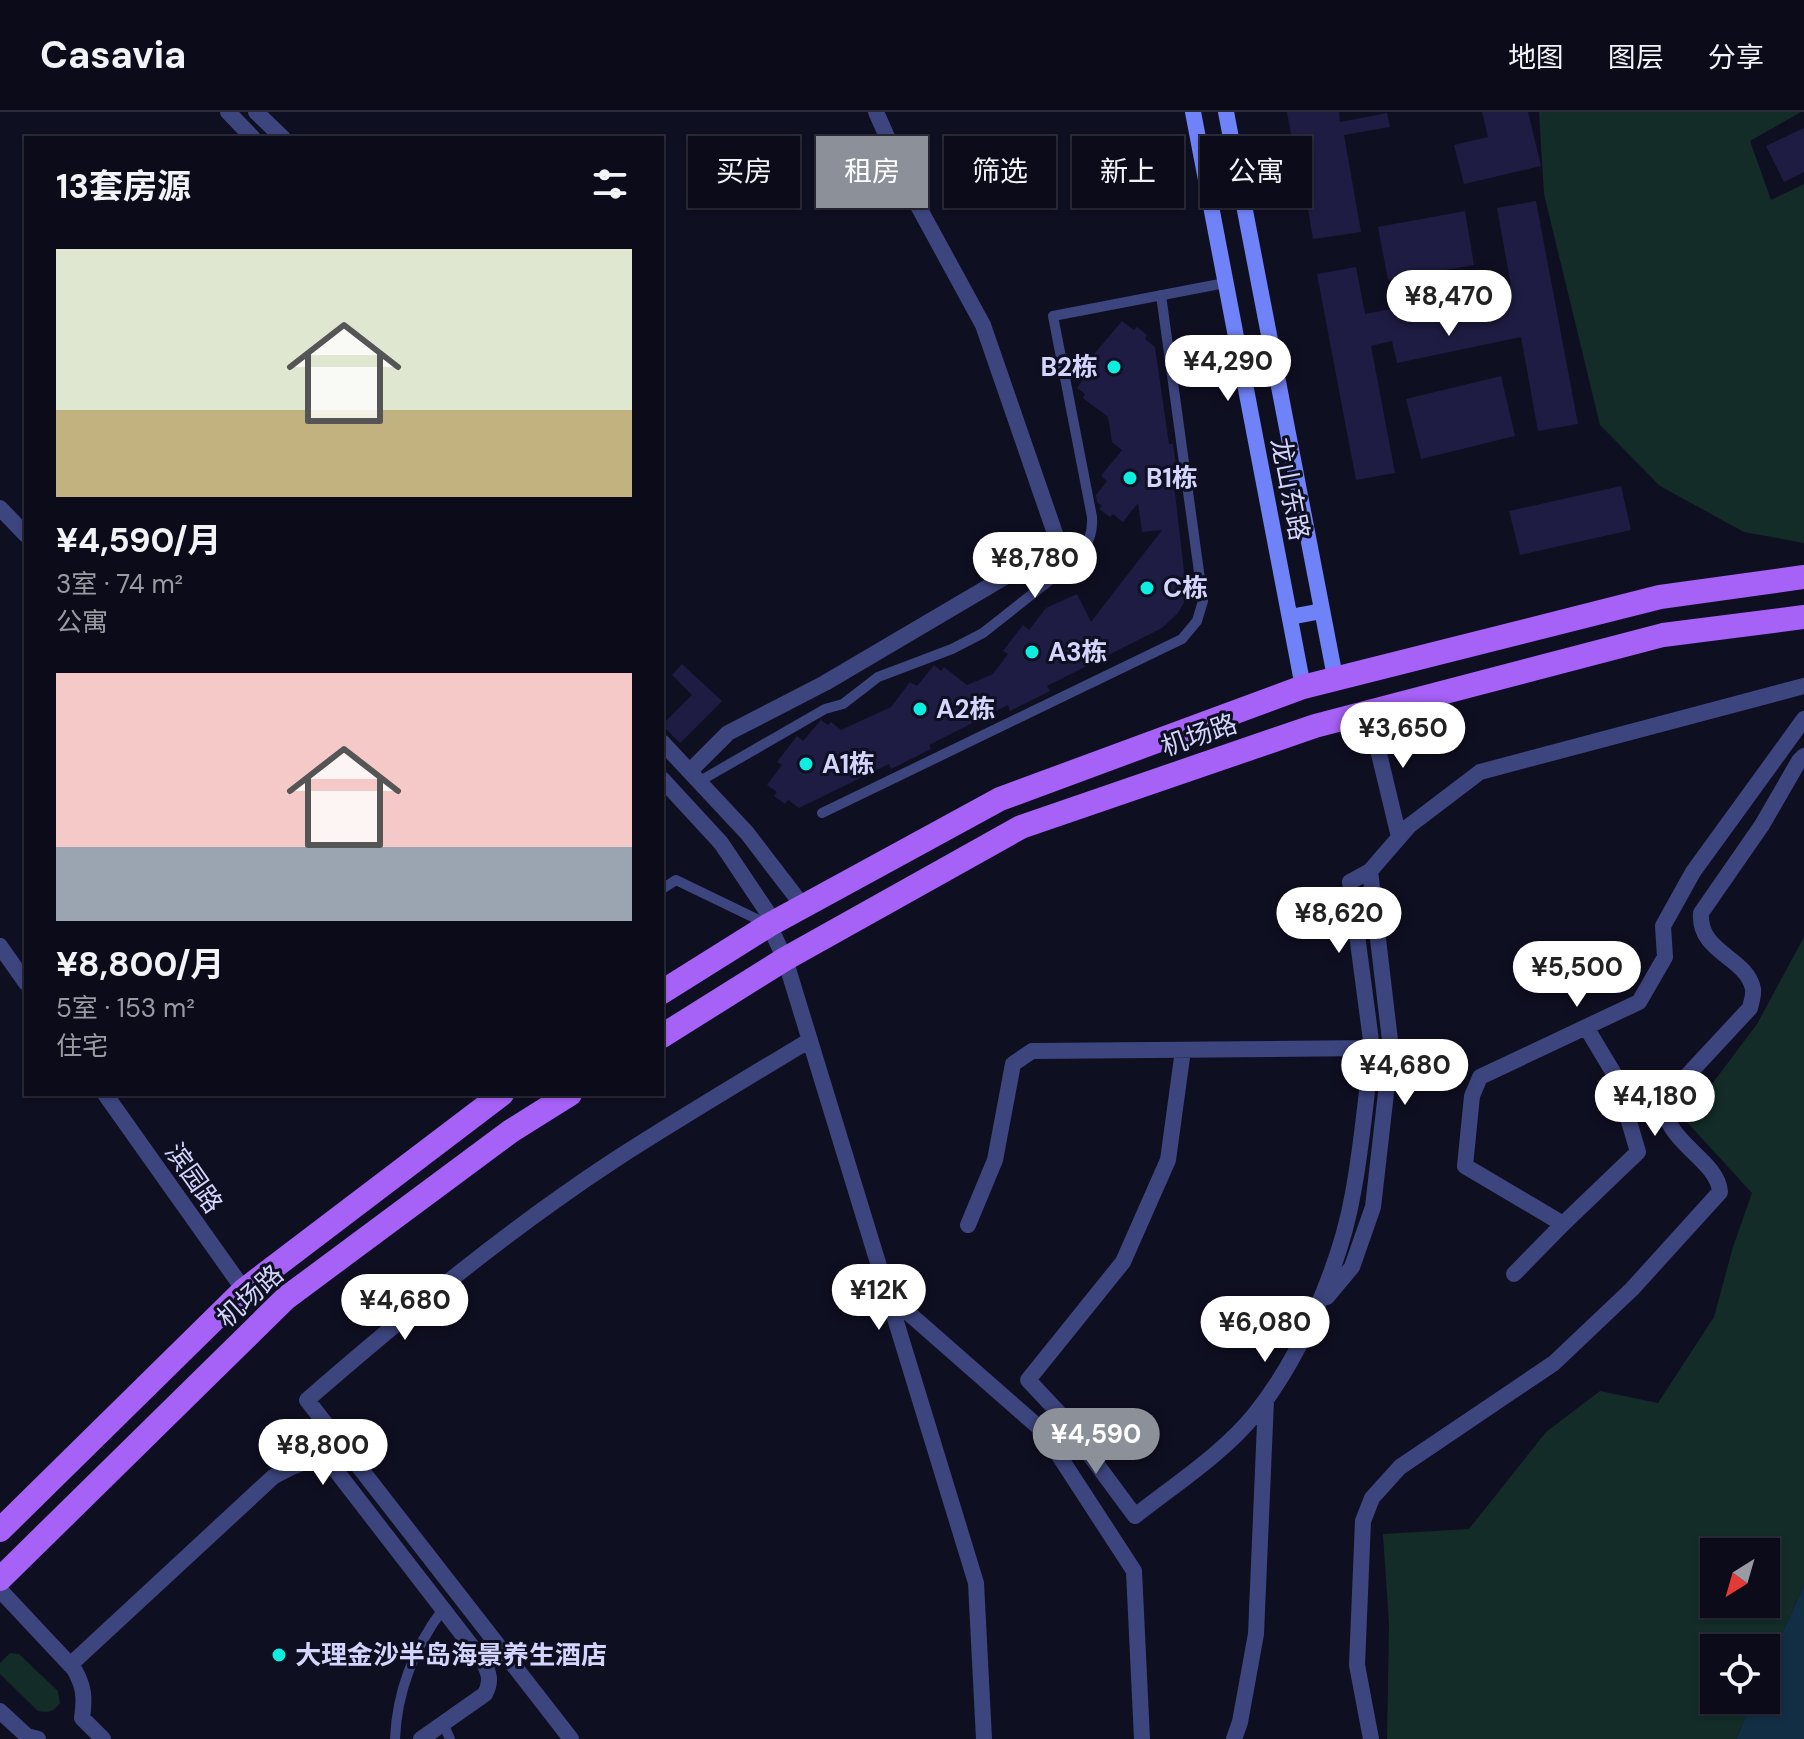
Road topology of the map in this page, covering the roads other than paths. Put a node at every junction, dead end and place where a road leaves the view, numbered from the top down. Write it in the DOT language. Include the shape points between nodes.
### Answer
graph roads {
  1 [pos="228,112"];
  2 [pos="256,112"];
  3 [pos="876,112"];
  4 [pos="1193,112"];
  5 [pos="1226,112"];
  6 [pos="251,136"];
  7 [pos="281,136"];
  8 [pos="1225,283"];
  9 [pos="1161,295"];
  10 [pos="0,508"];
  11 [pos="24,533"];
  12 [pos="1804,577"];
  13 [pos="1322,611"];
  14 [pos="1290,617"];
  15 [pos="1804,617"];
  16 [pos="1335,677"];
  17 [pos="1804,686"];
  18 [pos="1303,687"];
  19 [pos="1369,712"];
  20 [pos="1804,719"];
  21 [pos="664,744"];
  22 [pos="1804,756"];
  23 [pos="695,776"];
  24 [pos="664,781"];
  25 [pos="822,813"];
  26 [pos="1399,837"];
  27 [pos="1370,871"];
  28 [pos="664,888"];
  29 [pos="803,906"];
  30 [pos="771,923"];
  31 [pos="0,946"];
  32 [pos="785,959"];
  33 [pos="24,980"];
  34 [pos="664,991"];
  35 [pos="1586,1027"];
  36 [pos="664,1035"];
  37 [pos="810,1040"];
  38 [pos="1372,1048"];
  39 [pos="1183,1050"];
  40 [pos="106,1096"];
  41 [pos="499,1096"];
  42 [pos="567,1096"];
  43 [pos="1563,1224"];
  44 [pos="968,1225"];
  45 [pos="1514,1274"];
  46 [pos="244,1290"];
  47 [pos="888,1295"];
  48 [pos="1313,1313"];
  49 [pos="1266,1399"];
  50 [pos="0,1530"];
  51 [pos="0,1579"];
  52 [pos="0,1590"];
  53 [pos="443,1609"];
  54 [pos="70,1665"];
  55 [pos="3,1722"];
  56 [pos="443,1723"];
  57 [pos="38,1739"];
  58 [pos="103,1739"];
  59 [pos="395,1739"];
  60 [pos="421,1739"];
  61 [pos="450,1739"];
  62 [pos="571,1739"];
  63 [pos="984,1739"];
  64 [pos="1142,1739"];
  65 [pos="1234,1739"];
  66 [pos="1371,1739"];
  1 -- 6 [label="street"];
  2 -- 7 [label="street"];
  3 -- 23 [label="street" via="917,204 983,325 1059,545 825,683 728,733"];
  4 -- 8 [label="main road, 龙山东路"];
  5 -- 13 [label="main road, 龙山东路"];
  8 -- 9 [label="lane"];
  8 -- 14 [label="main road, 龙山东路"];
  9 -- 23 [label="lane" via="1053,316 1092,517 1093,531 1078,558 983,633 878,677 843,704"];
  9 -- 25 [label="lane" via="1203,601 1197,621 1182,639"];
  10 -- 11 [label="street"];
  12 -- 16 [label="main road, 机场路" via="1660,597"];
  13 -- 14 [label="main road"];
  13 -- 16 [label="main road, 龙山东路"];
  14 -- 18 [label="main road, 龙山东路"];
  15 -- 19 [label="main road, 机场路" via="1663,635"];
  16 -- 18 [label="main road, 机场路"];
  17 -- 26 [label="street" via="1480,772"];
  18 -- 29 [label="main road, 机场路" via="1000,799"];
  19 -- 26 [label="street"];
  19 -- 32 [label="main road, 机场路" via="1298,731 1021,827"];
  20 -- 35 [label="street" via="1693,872 1663,926 1665,957 1639,1002"];
  21 -- 23 [label="street"];
  22 -- 66 [label="street" via="1701,913 1705,937 1747,976 1754,990 1750,1008 1665,1104 1675,1132 1720,1181 1720,1192 1632,1289 1554,1363 1400,1467 1372,1498 1363,1521 1357,1665"];
  23 -- 29 [label="street"];
  24 -- 30 [label="street" via="721,843"];
  26 -- 27 [label="street"];
  27 -- 38 [label="street" via="1350,882"];
  27 -- 48 [label="street" via="1391,1049 1373,1207 1352,1267"];
  28 -- 30 [label="lane" via="676,880"];
  29 -- 30 [label="main road, 机场路"];
  30 -- 32 [label="street"];
  30 -- 34 [label="main road, 机场路"];
  31 -- 33 [label="street"];
  32 -- 36 [label="main road, 机场路"];
  32 -- 37 [label="street"];
  35 -- 43 [label="street" via="1616,1077 1638,1152"];
  35 -- 43 [label="street" via="1480,1077 1472,1096 1465,1166"];
  37 -- 47 [label="street"];
  37 -- 62 [label="street" via="613,1161 526,1222 419,1303 307,1400"];
  38 -- 39 [label="street"];
  38 -- 48 [label="street" via="1353,1195 1327,1285"];
  39 -- 44 [label="street" via="1032,1051 1019,1057 1013,1064 995,1160"];
  39 -- 49 [label="street" via="1168,1160 1123,1262 1028,1380 1135,1516 1209,1458"];
  40 -- 46 [label="street, 滨园路"];
  41 -- 46 [label="main road, 机场路"];
  42 -- 51 [label="main road, 机场路" via="511,1131 286,1298"];
  43 -- 45 [label="street"];
  46 -- 50 [label="main road, 机场路"];
  47 -- 63 [label="street" via="976,1583"];
  47 -- 64 [label="street" via="1043,1431 1134,1571"];
  48 -- 49 [label="street"];
  49 -- 65 [label="street" via="1256,1634"];
  52 -- 54 [label="street"];
  53 -- 54 [label="street" via="334,1468 299,1462 273,1477"];
  53 -- 56 [label="street" via="483,1661 490,1684 475,1703"];
  53 -- 59 [label="lane" via="412,1656"];
  54 -- 58 [label="street" via="82,1683 82,1718"];
  55 -- 57 [label="street"];
  56 -- 60 [label="street"];
  56 -- 61 [label="lane"];
}
